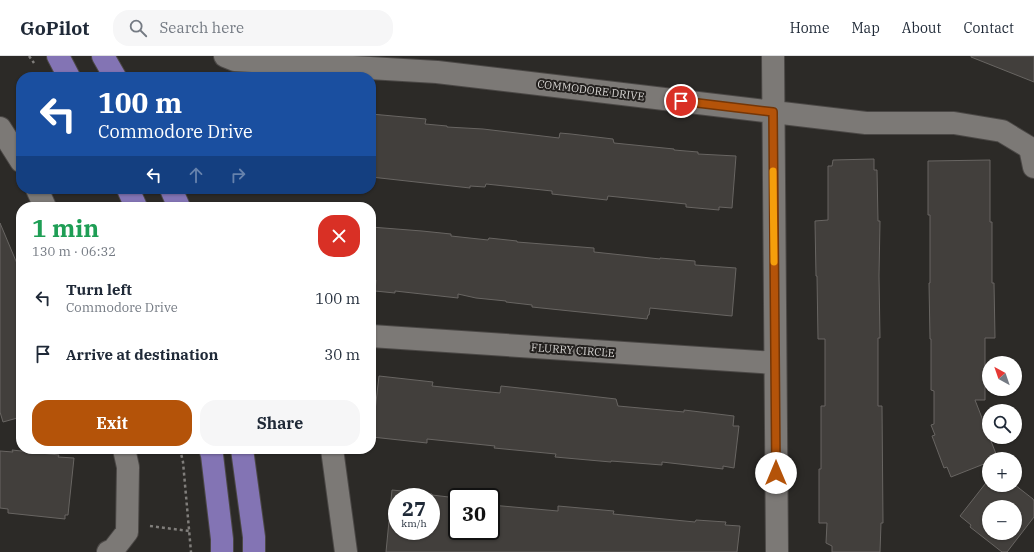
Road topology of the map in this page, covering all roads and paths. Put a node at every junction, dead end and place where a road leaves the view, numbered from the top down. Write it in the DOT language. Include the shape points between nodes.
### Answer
graph roads {
  1 [pos="58,56"];
  2 [pos="104,56"];
  3 [pos="225,56"];
  4 [pos="773,56"];
  5 [pos="437,64"];
  6 [pos="66,72"];
  7 [pos="112,72"];
  8 [pos="773,112"];
  9 [pos="0,128"];
  10 [pos="16,153"];
  11 [pos="1034,167"];
  12 [pos="376,336"];
  13 [pos="775,363"];
  14 [pos="125,454"];
  15 [pos="181,454"];
  16 [pos="212,454"];
  17 [pos="243,454"];
  18 [pos="333,454"];
  19 [pos="127,524"];
  20 [pos="189,531"];
  21 [pos="108,552"];
  22 [pos="191,552"];
  23 [pos="222,552"];
  24 [pos="254,552"];
  25 [pos="346,552"];
  26 [pos="777,552"];
  1 -- 6 [label="main road"];
  2 -- 7 [label="main road"];
  3 -- 5 [label="street, COMMODORE DRIVE" via="235,60"];
  4 -- 8 [label="street"];
  5 -- 8 [label="street, COMMODORE DRIVE"];
  8 -- 11 [label="street, COMMODORE DRIVE" via="866,123 954,123 1002,131 1030,148"];
  8 -- 13 [label="street"];
  9 -- 10 [label="street"];
  12 -- 13 [label="street, FLURRY CIRCLE"];
  13 -- 26 [label="street"];
  14 -- 19 [label="street" via="128,467"];
  15 -- 20 [label="path"];
  16 -- 23 [label="main road"];
  17 -- 24 [label="main road"];
  18 -- 25 [label="street"];
  19 -- 20 [label="path"];
  19 -- 21 [label="street" via="127,532 113,550"];
  20 -- 22 [label="path"];
}
